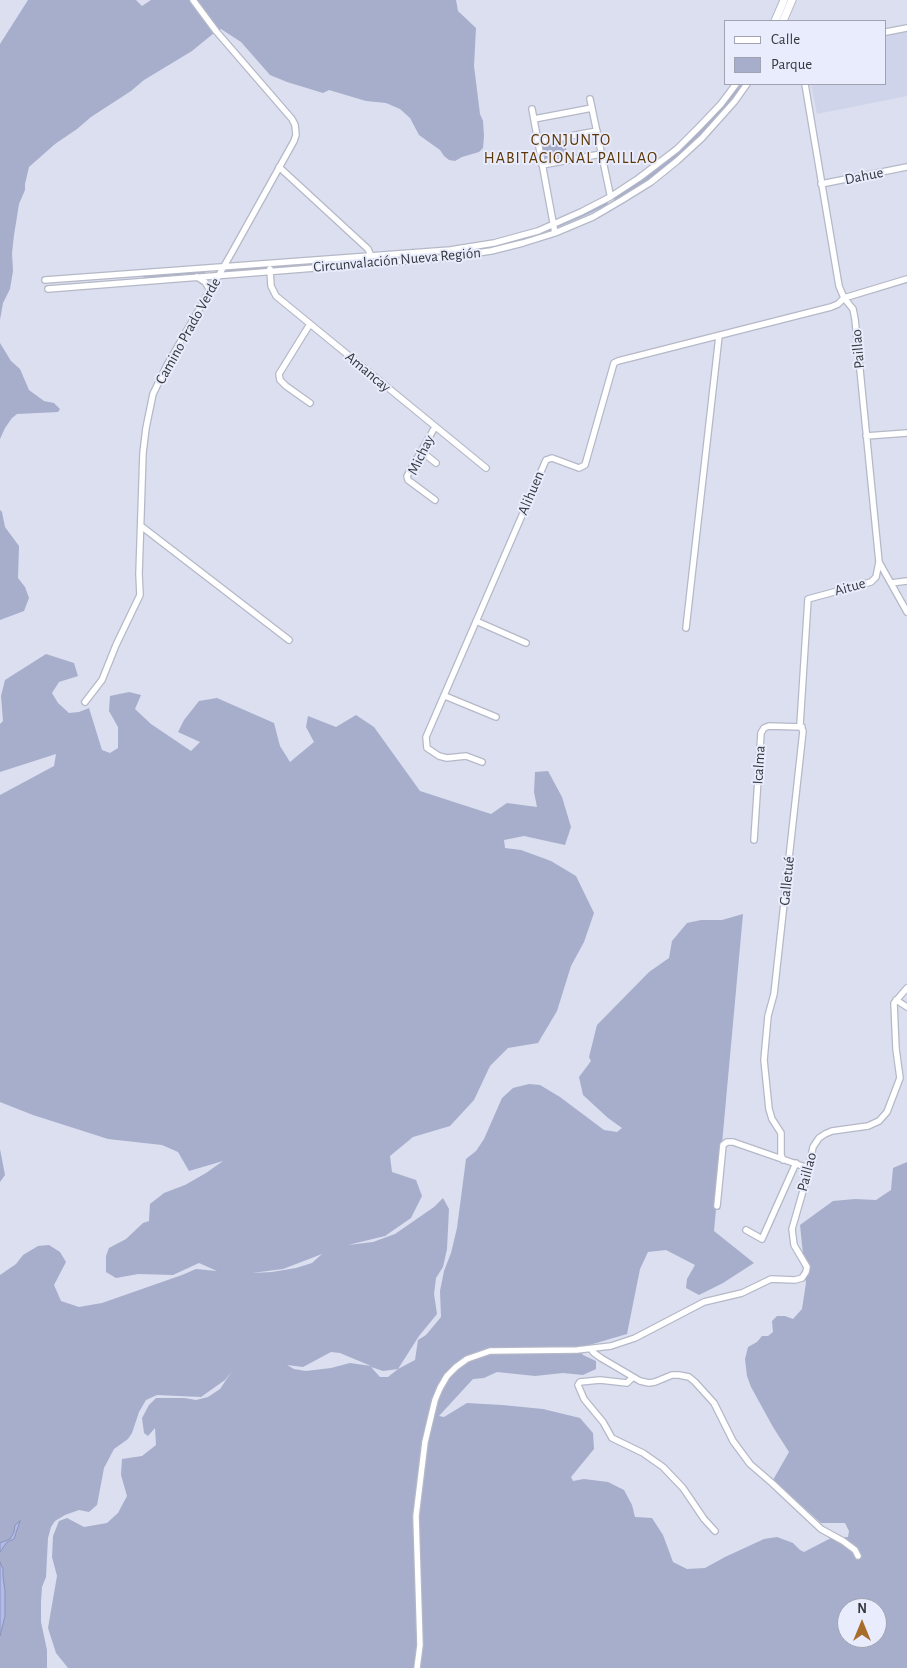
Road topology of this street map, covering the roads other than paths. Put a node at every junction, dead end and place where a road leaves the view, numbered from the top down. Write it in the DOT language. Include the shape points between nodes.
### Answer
graph roads {
  1 [pos="192,0"];
  2 [pos="784,0"];
  3 [pos="792,0"];
  4 [pos="784,19"];
  5 [pos="775,20"];
  6 [pos="907,28"];
  7 [pos="887,32"];
  8 [pos="735,85"];
  9 [pos="746,85"];
  10 [pos="805,85"];
  11 [pos="590,99"];
  12 [pos="592,108"];
  13 [pos="532,109"];
  14 [pos="534,119"];
  15 [pos="597,131"];
  16 [pos="538,142"];
  17 [pos="601,154"];
  18 [pos="542,165"];
  19 [pos="279,167"];
  20 [pos="907,167"];
  21 [pos="821,184"];
  22 [pos="610,195"];
  23 [pos="614,205"];
  24 [pos="553,224"];
  25 [pos="555,233"];
  26 [pos="231,254"];
  27 [pos="371,256"];
  28 [pos="270,264"];
  29 [pos="235,266"];
  30 [pos="223,267"];
  31 [pos="270,271"];
  32 [pos="141,273"];
  33 [pos="218,275"];
  34 [pos="195,277"];
  35 [pos="907,279"];
  36 [pos="45,280"];
  37 [pos="141,281"];
  38 [pos="48,289"];
  39 [pos="210,290"];
  40 [pos="844,298"];
  41 [pos="310,324"];
  42 [pos="719,336"];
  43 [pos="310,403"];
  44 [pos="435,427"];
  45 [pos="907,433"];
  46 [pos="866,436"];
  47 [pos="421,452"];
  48 [pos="436,463"];
  49 [pos="486,468"];
  50 [pos="435,500"];
  51 [pos="141,526"];
  52 [pos="879,562"];
  53 [pos="907,582"];
  54 [pos="891,583"];
  55 [pos="808,598"];
  56 [pos="907,612"];
  57 [pos="476,621"];
  58 [pos="686,628"];
  59 [pos="289,640"];
  60 [pos="526,643"];
  61 [pos="445,696"];
  62 [pos="85,702"];
  63 [pos="496,717"];
  64 [pos="802,727"];
  65 [pos="482,762"];
  66 [pos="754,840"];
  67 [pos="907,988"];
  68 [pos="896,1000"];
  69 [pos="907,1007"];
  70 [pos="783,1160"];
  71 [pos="796,1163"];
  72 [pos="808,1168"];
  73 [pos="717,1206"];
  74 [pos="746,1230"];
  75 [pos="591,1349"];
  76 [pos="633,1377"];
  77 [pos="715,1532"];
  78 [pos="858,1556"];
  79 [pos="417,1668"];
  1 -- 19 [label="street, Camino Prado Verde" via="294,122 295,138"];
  2 -- 5 [label="street"];
  3 -- 4 [label="street"];
  6 -- 7 [label="street"];
  8 -- 22 [label="street, Circunvalación Nueva Región" via="677,149"];
  9 -- 23 [label="street, Circunvalación Nueva Región" via="690,150 651,182"];
  10 -- 21 [label="street, Paillao"];
  11 -- 12 [label="street"];
  12 -- 14 [label="street"];
  12 -- 15 [label="street"];
  13 -- 14 [label="street"];
  14 -- 16 [label="street"];
  15 -- 16 [label="street"];
  15 -- 17 [label="street"];
  16 -- 18 [label="street"];
  17 -- 18 [label="street"];
  17 -- 22 [label="street"];
  18 -- 24 [label="street"];
  19 -- 26 [label="street, Camino Prado Verde"];
  19 -- 27 [label="street" via="368,249"];
  20 -- 21 [label="street, Dahue"];
  21 -- 40 [label="street, Paillao" via="839,286"];
  22 -- 23 [label="street"];
  22 -- 24 [label="street, Circunvalación Nueva Región"];
  23 -- 25 [label="street, Circunvalación Nueva Región"];
  24 -- 25 [label="street"];
  24 -- 27 [label="street, Circunvalación Nueva Región" via="479,246"];
  25 -- 31 [label="street, Circunvalación Nueva Región" via="507,248 458,256"];
  26 -- 29 [label="street"];
  26 -- 30 [label="street, Camino Prado Verde"];
  27 -- 28 [label="street, Circunvalación Nueva Región"];
  28 -- 29 [label="street, Circunvalación Nueva Región"];
  28 -- 31 [label="street, Amancay"];
  29 -- 30 [label="street, Circunvalación Nueva Región"];
  30 -- 32 [label="street, Circunvalación Nueva Región"];
  30 -- 33 [label="street, Camino Prado Verde"];
  31 -- 33 [label="street, Circunvalación Nueva Región"];
  31 -- 41 [label="street, Amancay" via="274,294"];
  32 -- 36 [label="street, Circunvalación Nueva Región"];
  32 -- 37 [label="street"];
  33 -- 34 [label="street, Circunvalación Nueva Región"];
  33 -- 39 [label="street, Camino Prado Verde"];
  34 -- 37 [label="street, Circunvalación Nueva Región"];
  34 -- 39 [label="street"];
  35 -- 40 [label="street, Alihuen"];
  37 -- 38 [label="street, Circunvalación Nueva Región"];
  39 -- 51 [label="street, Camino Prado Verde" via="153,394 143,454"];
  40 -- 42 [label="street, Alihuen" via="831,307"];
  40 -- 46 [label="street, Paillao" via="855,315"];
  41 -- 43 [label="street" via="279,374 286,386"];
  41 -- 44 [label="street, Amancay"];
  42 -- 57 [label="street, Alihuen" via="614,363 585,465 579,468 551,458 546,460"];
  42 -- 58 [label="street"];
  44 -- 47 [label="street, Michay"];
  44 -- 49 [label="street, Amancay"];
  45 -- 46 [label="street"];
  46 -- 52 [label="street, Paillao"];
  47 -- 48 [label="street"];
  47 -- 50 [label="street, Michay" via="407,476 408,480"];
  51 -- 59 [label="street"];
  51 -- 62 [label="street, Camino Prado Verde" via="140,595 102,680"];
  52 -- 54 [label="street, Paillao"];
  52 -- 55 [label="street, Aitue" via="876,577 871,582"];
  53 -- 54 [label="street"];
  54 -- 56 [label="street, Paillao"];
  55 -- 64 [label="street, Galletué"];
  57 -- 60 [label="street"];
  57 -- 61 [label="street, Alihuen"];
  61 -- 63 [label="street"];
  61 -- 65 [label="street, Alihuen" via="426,738 427,748 441,757 466,756"];
  64 -- 66 [label="street, Icalma" via="769,726 761,733"];
  64 -- 70 [label="street, Galletué" via="774,994 765,1045 769,1109 780,1133"];
  67 -- 68 [label="street"];
  68 -- 69 [label="street"];
  68 -- 72 [label="street, Paillao" via="896,1049 900,1078 887,1112 872,1125 832,1131 822,1136 814,1147"];
  70 -- 71 [label="street"];
  70 -- 73 [label="street" via="727,1142 723,1145"];
  71 -- 72 [label="street"];
  71 -- 74 [label="street" via="762,1239"];
  72 -- 75 [label="street, Paillao" via="791,1233 795,1248 807,1267 806,1275 795,1280 768,1280 742,1293 704,1302 627,1341"];
  75 -- 76 [label="street"];
  75 -- 79 [label="street" via="485,1352 456,1367 440,1388 425,1442 416,1516 420,1645"];
  76 -- 77 [label="street" via="627,1383 600,1380 578,1385 584,1399 612,1438 643,1453 663,1468"];
  76 -- 78 [label="street" via="649,1383 672,1375 689,1377 714,1403 736,1446 750,1464 820,1529 844,1541"];
}
